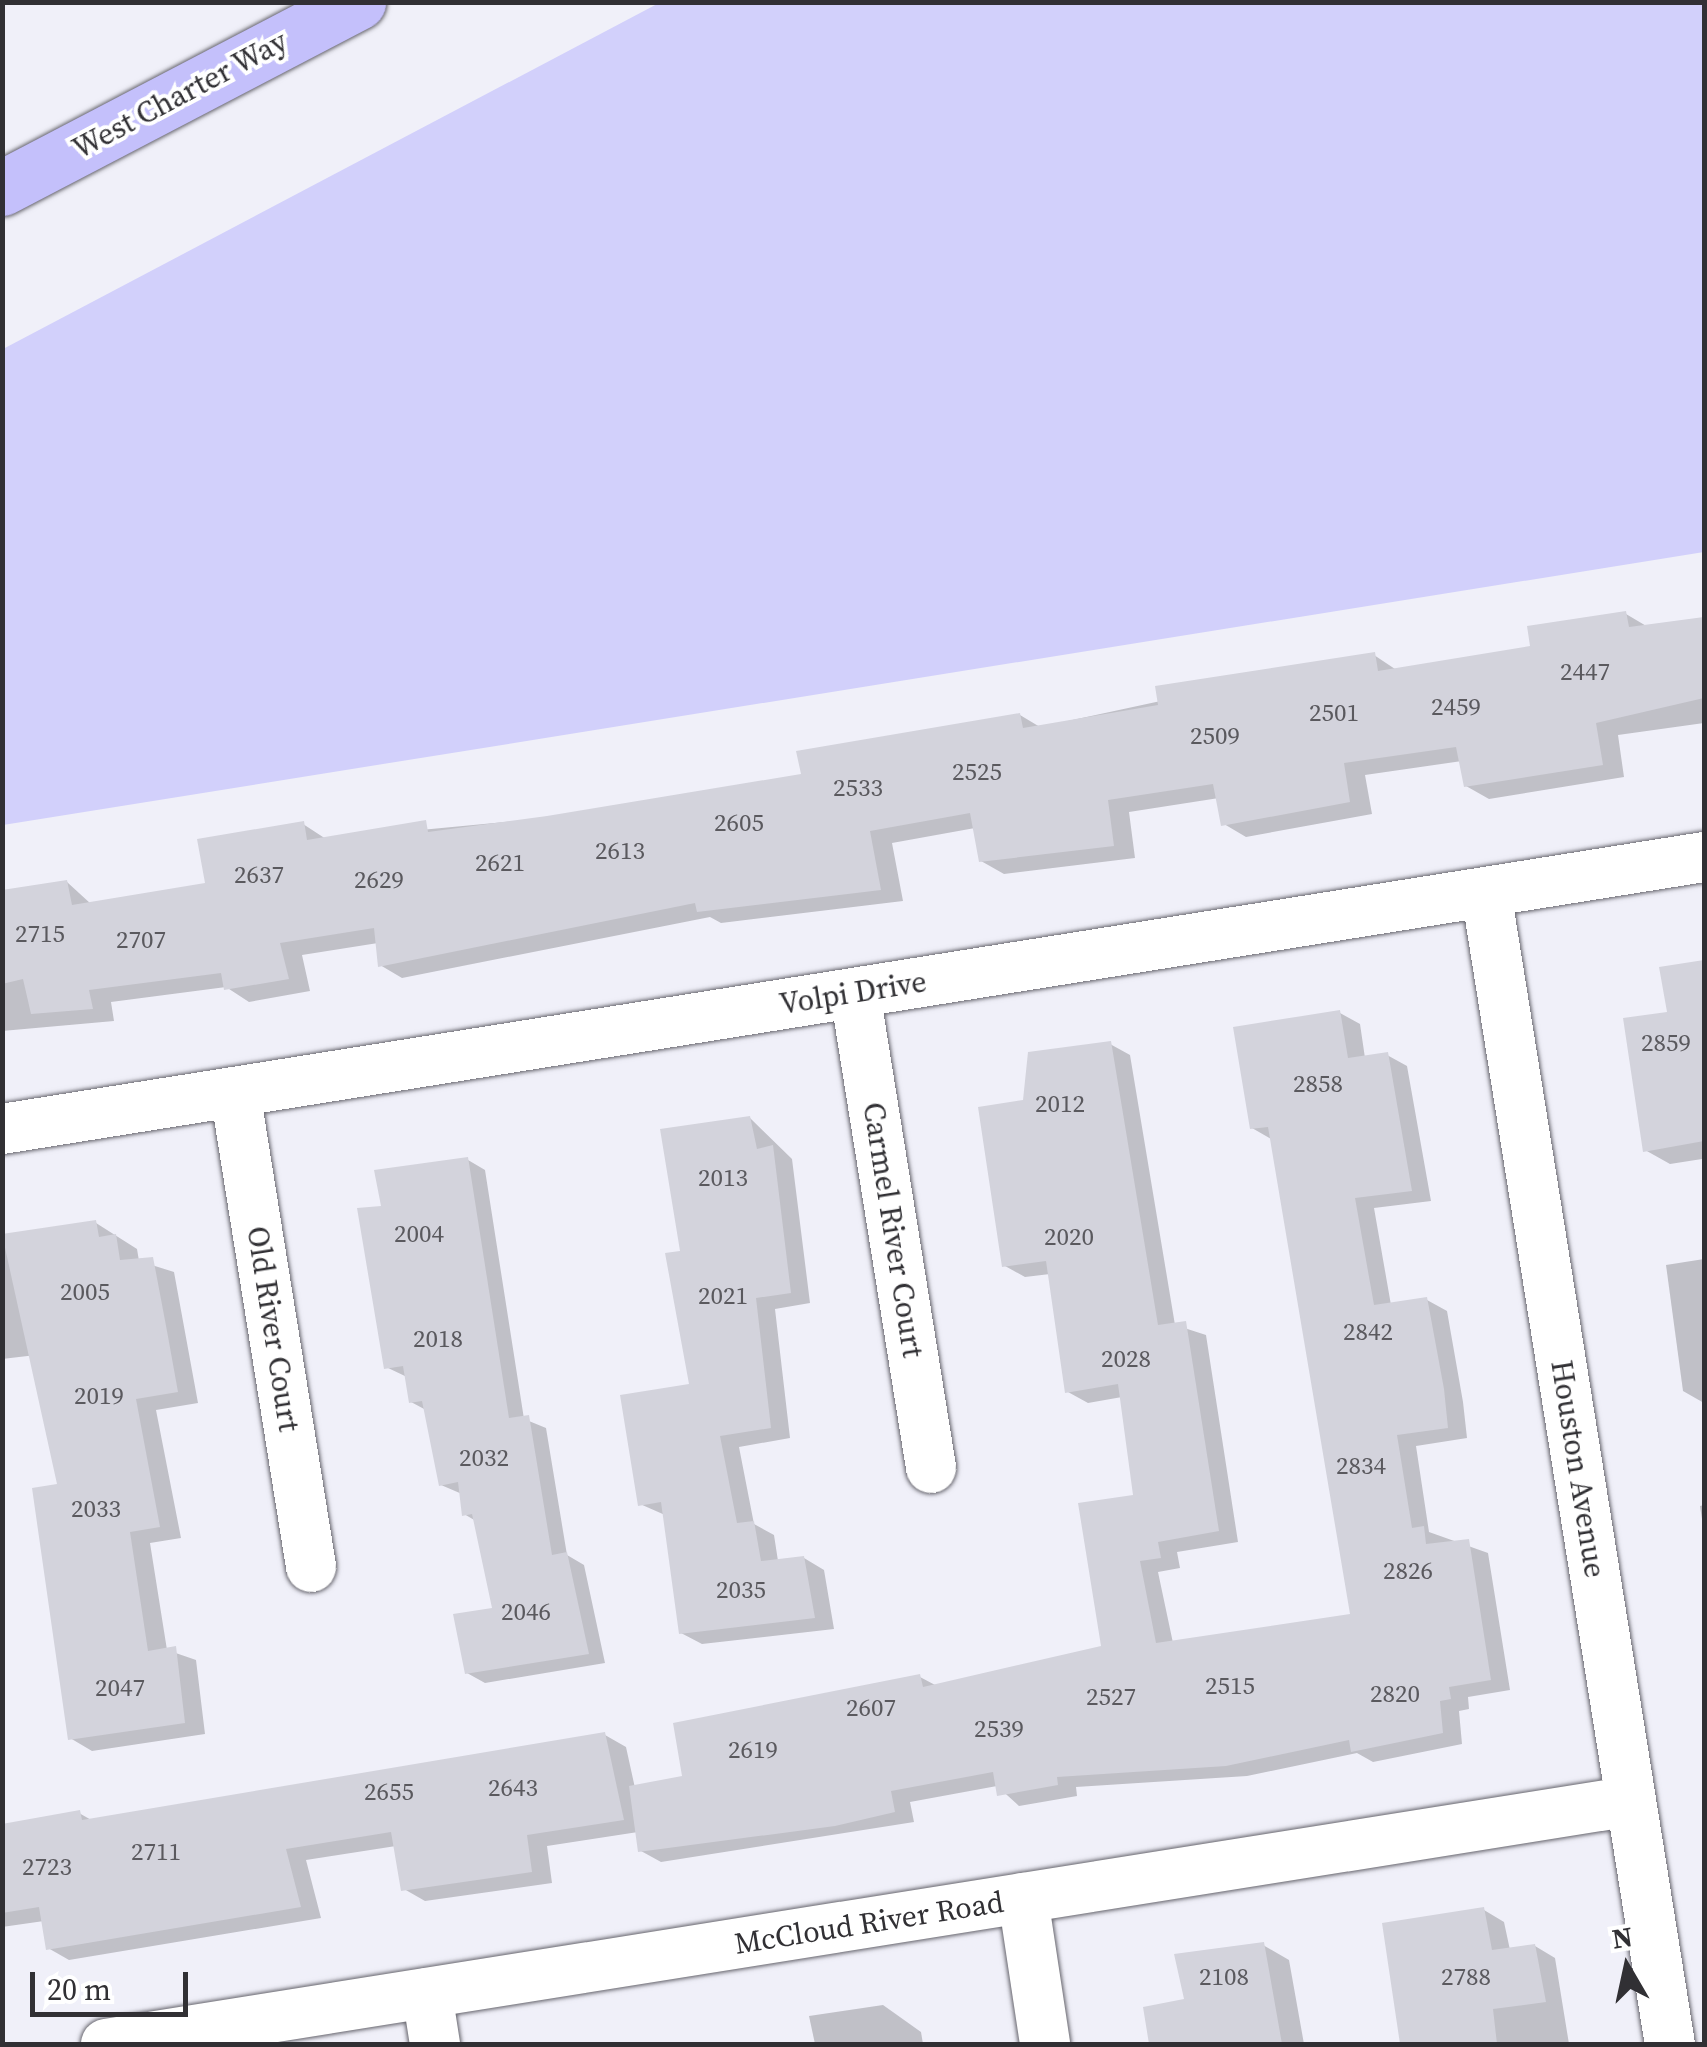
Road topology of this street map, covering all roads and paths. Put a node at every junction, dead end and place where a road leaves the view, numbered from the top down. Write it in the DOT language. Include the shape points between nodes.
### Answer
graph roads {
  1 [pos="358,2"];
  2 [pos="2,188"];
  3 [pos="1704,857"];
  4 [pos="1486,892"];
  5 [pos="854,992"];
  6 [pos="234,1092"];
  7 [pos="2,1129"];
  8 [pos="930,1468"];
  9 [pos="310,1567"];
  10 [pos="1631,1801"];
  11 [pos="1023,1898"];
  12 [pos="427,1993"];
  13 [pos="106,2044"];
  14 [pos="434,2044"];
  15 [pos="1046,2044"];
  16 [pos="1670,2044"];
  1 -- 2 [label="highway, West Charter Way"];
  3 -- 4 [label="street, Volpi Drive"];
  4 -- 5 [label="street, Volpi Drive"];
  4 -- 10 [label="street, Houston Avenue"];
  5 -- 6 [label="street, Volpi Drive"];
  5 -- 8 [label="street, Carmel River Court"];
  6 -- 7 [label="street, Volpi Drive"];
  6 -- 9 [label="street, Old River Court"];
  10 -- 11 [label="street, McCloud River Road"];
  10 -- 16 [label="street, Houston Avenue"];
  11 -- 12 [label="street, McCloud River Road"];
  11 -- 15 [label="street"];
  12 -- 13 [label="street, McCloud River Road"];
  12 -- 14 [label="street"];
}
